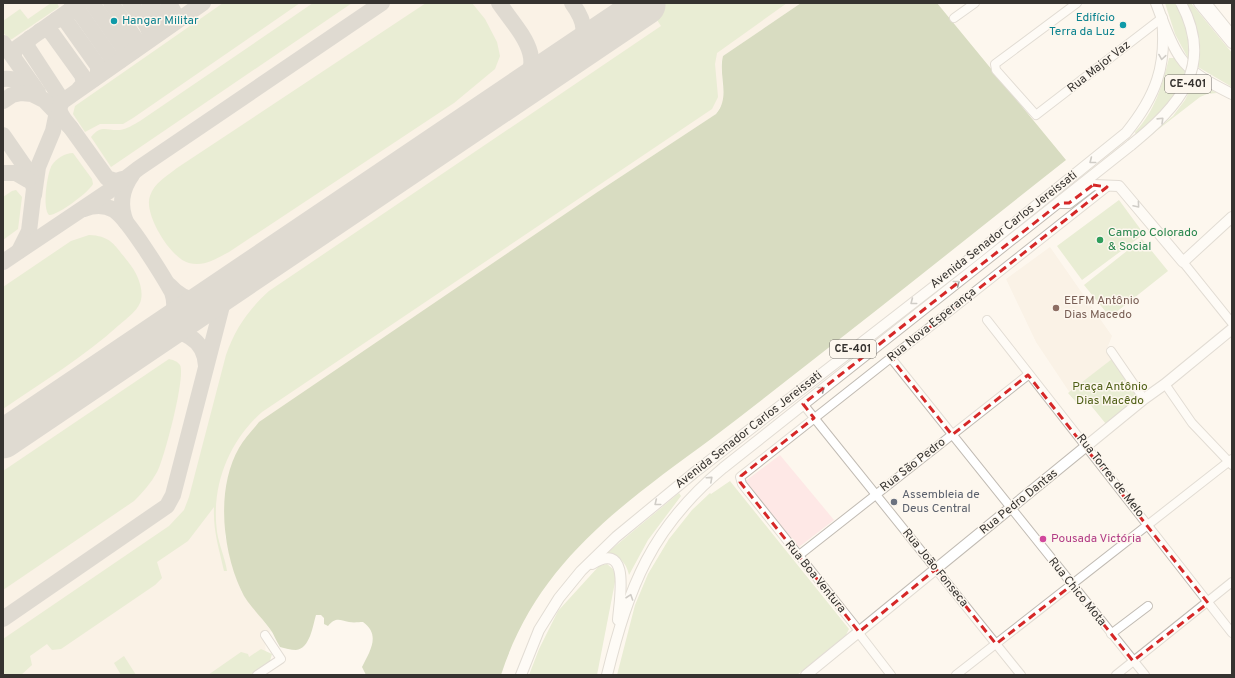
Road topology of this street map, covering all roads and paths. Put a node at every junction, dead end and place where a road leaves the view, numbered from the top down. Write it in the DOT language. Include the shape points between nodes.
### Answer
graph roads {
  1 [pos="974,3"];
  2 [pos="1077,3"];
  3 [pos="1156,3"];
  4 [pos="1182,3"];
  5 [pos="1199,3"];
  6 [pos="1207,3"];
  7 [pos="954,18"];
  8 [pos="1162,18"];
  9 [pos="1232,34"];
  10 [pos="1232,43"];
  11 [pos="1232,94"];
  12 [pos="1107,187"];
  13 [pos="1060,203"];
  14 [pos="1232,218"];
  15 [pos="1184,262"];
  16 [pos="987,320"];
  17 [pos="1232,323"];
  18 [pos="1232,329"];
  19 [pos="1111,351"];
  20 [pos="891,358"];
  21 [pos="1028,375"];
  22 [pos="1165,384"];
  23 [pos="1144,399"];
  24 [pos="803,404"];
  25 [pos="814,418"];
  26 [pos="952,435"];
  27 [pos="1087,447"];
  28 [pos="1231,462"];
  29 [pos="740,480"];
  30 [pos="876,494"];
  31 [pos="1010,508"];
  32 [pos="1148,525"];
  33 [pos="798,556"];
  34 [pos="936,569"];
  35 [pos="581,571"];
  36 [pos="1232,582"];
  37 [pos="1072,585"];
  38 [pos="1208,603"];
  39 [pos="1148,606"];
  40 [pos="858,632"];
  41 [pos="1232,633"];
  42 [pos="1111,634"];
  43 [pos="265,635"];
  44 [pos="617,636"];
  45 [pos="996,644"];
  46 [pos="1133,661"];
  47 [pos="257,675"];
  48 [pos="521,675"];
  49 [pos="608,675"];
  50 [pos="806,675"];
  51 [pos="891,675"];
  52 [pos="956,675"];
  53 [pos="1021,675"];
  54 [pos="1116,675"];
  55 [pos="1145,675"];
  1 -- 7 [label="street"];
  2 -- 8 [label="street, Rua Major Vaz" via="994,66 1036,115"];
  3 -- 8 [label="main road, CE-401"];
  13 -- 4 [label="main road, Avenida Senador Carlos Jereissati / CE-401, one-way, bridge" via="1169,112 1180,98 1190,77 1196,54"];
  5 -- 10 [label="main road"];
  6 -- 9 [label="street"];
  8 -- 11 [label="main road" via="1173,46 1185,63 1211,83"];
  8 -- 35 [label="main road, Avenida Senador Carlos Jereissati / CE-401, one-way" via="1163,51 1159,78 1143,112 1126,133 695,472 616,537"];
  12 -- 13 [label="main road" via="1091,186 1069,202"];
  12 -- 15 [label="main road, one-way" via="1116,185 1123,189"];
  12 -- 20 [label="street, Rua Nova Esperança"];
  24 -- 13 [label="main road, Avenida Senador Carlos Jereissati / CE-401, one-way"];
  14 -- 15 [label="main road"];
  15 -- 17 [label="street"];
  16 -- 21 [label="street, Rua Torres de Melo"];
  18 -- 22 [label="main road, Rua Pedro Dantas"];
  19 -- 23 [label="street"];
  20 -- 25 [label="street, Rua Nova Esperança"];
  20 -- 26 [label="street, Rua Chico Mota"];
  21 -- 26 [label="street, Rua São Pedro"];
  21 -- 27 [label="street, Rua Torres de Melo"];
  22 -- 23 [label="main road, Rua Pedro Dantas"];
  22 -- 28 [label="street" via="1189,419"];
  23 -- 27 [label="main road, Rua Pedro Dantas"];
  24 -- 25 [label="street, Rua João Fonseca"];
  44 -- 24 [label="main road, Avenida Senador Carlos Jereissati / CE-401, one-way" via="644,563 670,521 708,480"];
  25 -- 29 [label="street, Rua Nova Esperança" via="741,476"];
  25 -- 30 [label="street, Rua João Fonseca"];
  26 -- 30 [label="street, Rua São Pedro"];
  26 -- 31 [label="street, Rua Chico Mota"];
  27 -- 31 [label="main road, Rua Pedro Dantas"];
  27 -- 32 [label="street, Rua Torres de Melo"];
  28 -- 32 [label="street"];
  29 -- 33 [label="street, Rua Boa Ventura"];
  30 -- 33 [label="street, Rua São Pedro"];
  30 -- 34 [label="street, Rua João Fonseca"];
  31 -- 34 [label="main road, Rua Pedro Dantas"];
  31 -- 37 [label="street, Rua Chico Mota"];
  32 -- 37 [label="street"];
  32 -- 38 [label="street, Rua Torres de Melo"];
  33 -- 40 [label="street, Rua Boa Ventura"];
  34 -- 40 [label="main road, Rua Pedro Dantas"];
  34 -- 45 [label="street, Rua João Fonseca"];
  35 -- 44 [label="main road" via="605,558 611,559 620,567 622,578"];
  35 -- 48 [label="main road, Avenida Senador Carlos Jereissati / CE-401" via="559,598 539,630"];
  36 -- 38 [label="street"];
  37 -- 42 [label="street, Rua Chico Mota"];
  37 -- 45 [label="street"];
  38 -- 41 [label="street, Rua Torres de Melo"];
  38 -- 46 [label="street"];
  39 -- 42 [label="street"];
  40 -- 50 [label="main road, Rua Pedro Dantas"];
  40 -- 51 [label="street, Rua Boa Ventura"];
  42 -- 46 [label="street, Rua Chico Mota"];
  43 -- 47 [label="street" via="281,659"];
  44 -- 49 [label="main road, Avenida Senador Carlos Jereissati / CE-401"];
  45 -- 52 [label="street"];
  45 -- 53 [label="street, Rua João Fonseca"];
  46 -- 54 [label="street"];
  46 -- 55 [label="street, Rua Chico Mota"];
}
